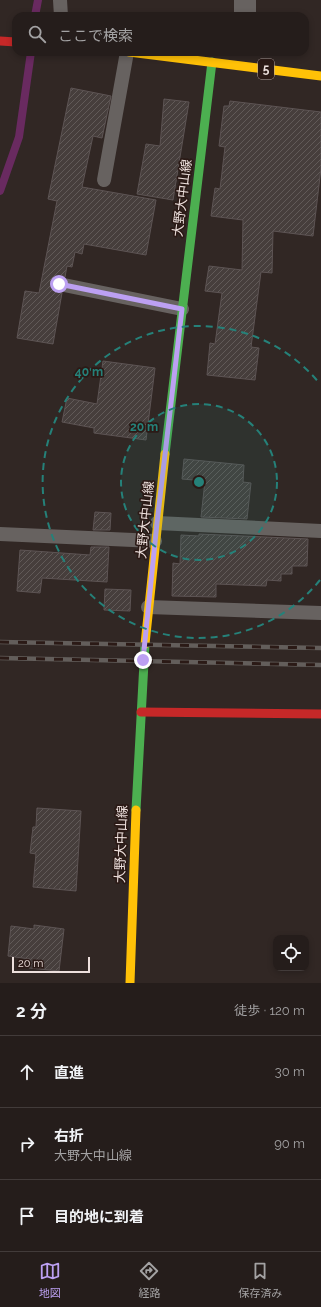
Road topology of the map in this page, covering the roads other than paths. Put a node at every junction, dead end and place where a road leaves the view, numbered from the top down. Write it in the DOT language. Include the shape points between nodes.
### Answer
graph roads {
  1 [pos="60,0"];
  2 [pos="245,0"];
  3 [pos="61,12"];
  4 [pos="245,12"];
  5 [pos="0,41"];
  6 [pos="12,42"];
  7 [pos="127,56"];
  8 [pos="162,56"];
  9 [pos="244,59"];
  10 [pos="212,62"];
  11 [pos="321,76"];
  12 [pos="104,180"];
  13 [pos="59,284"];
  14 [pos="182,309"];
  15 [pos="157,523"];
  16 [pos="321,531"];
  17 [pos="0,534"];
  18 [pos="155,541"];
  19 [pos="148,607"];
  20 [pos="321,613"];
  21 [pos="141,712"];
  22 [pos="321,714"];
  23 [pos="130,983"];
  1 -- 3 [label="lane"];
  2 -- 4 [label="street"];
  5 -- 6 [label="main road"];
  7 -- 12 [label="lane"];
  8 -- 10 [label="main road, 5"];
  9 -- 10 [label="main road, 5"];
  9 -- 11 [label="main road, 5"];
  10 -- 14 [label="main road, 大野大中山線"];
  13 -- 14 [label="lane"];
  14 -- 15 [label="main road, 大野大中山線"];
  15 -- 16 [label="lane"];
  15 -- 18 [label="main road, 大野大中山線"];
  17 -- 18 [label="lane"];
  18 -- 19 [label="main road, 大野大中山線"];
  19 -- 20 [label="lane"];
  19 -- 21 [label="main road, 大野大中山線"];
  21 -- 22 [label="main road"];
  21 -- 23 [label="main road, 大野大中山線"];
}
